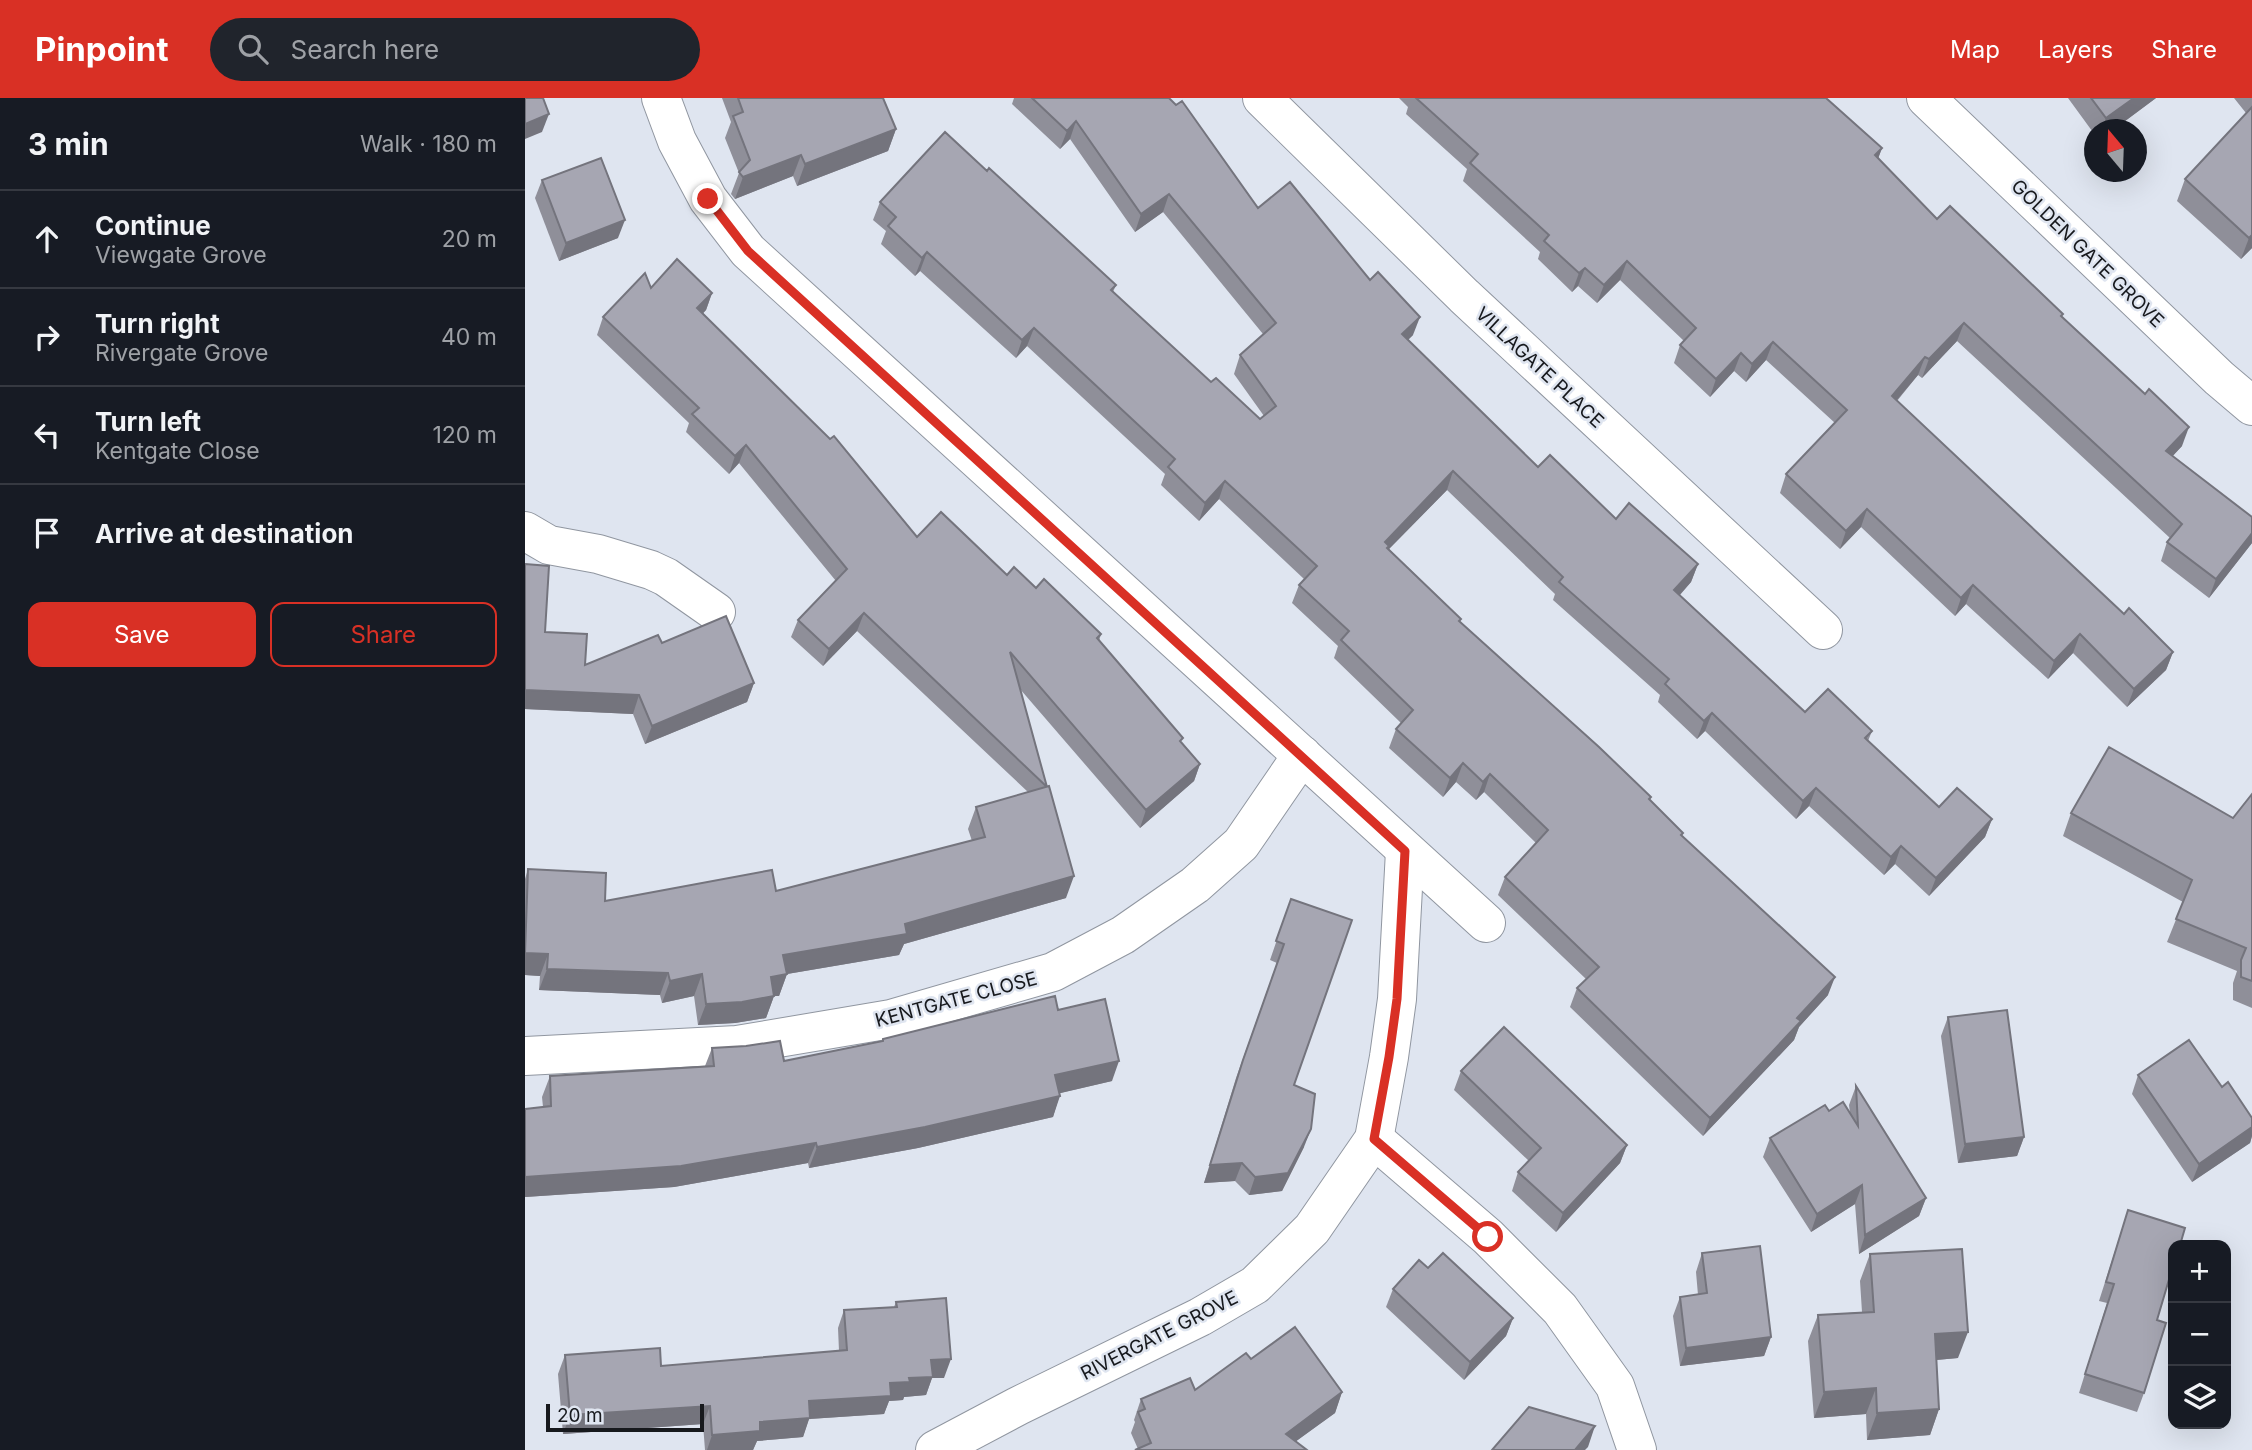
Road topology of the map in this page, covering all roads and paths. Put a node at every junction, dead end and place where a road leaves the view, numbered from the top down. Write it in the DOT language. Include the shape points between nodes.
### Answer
graph roads {
  1 [pos="661,98"];
  2 [pos="1262,98"];
  3 [pos="1926,98"];
  4 [pos="2252,406"];
  5 [pos="537,538"];
  6 [pos="716,612"];
  7 [pos="1823,630"];
  8 [pos="1302,755"];
  9 [pos="1405,851"];
  10 [pos="1486,923"];
  11 [pos="525,1056"];
  12 [pos="1374,1139"];
  13 [pos="936,1450"];
  14 [pos="1637,1450"];
  1 -- 8 [label="street" via="677,141 708,199 748,251"];
  2 -- 7 [label="street, VILLAGATE PLACE" via="1464,296"];
  3 -- 4 [label="street, GOLDEN GATE GROVE"];
  5 -- 6 [label="street" via="651,570"];
  8 -- 9 [label="street"];
  8 -- 11 [label="street, KENTGATE CLOSE" via="1241,844 1195,885 1123,935 1053,972 891,1019 737,1045"];
  9 -- 10 [label="street"];
  9 -- 12 [label="street, RIVERGATE GROVE" via="1397,999"];
  12 -- 13 [label="street, RIVERGATE GROVE" via="1312,1229 1255,1285"];
  12 -- 14 [label="street" via="1488,1237 1560,1309 1615,1386"];
}
